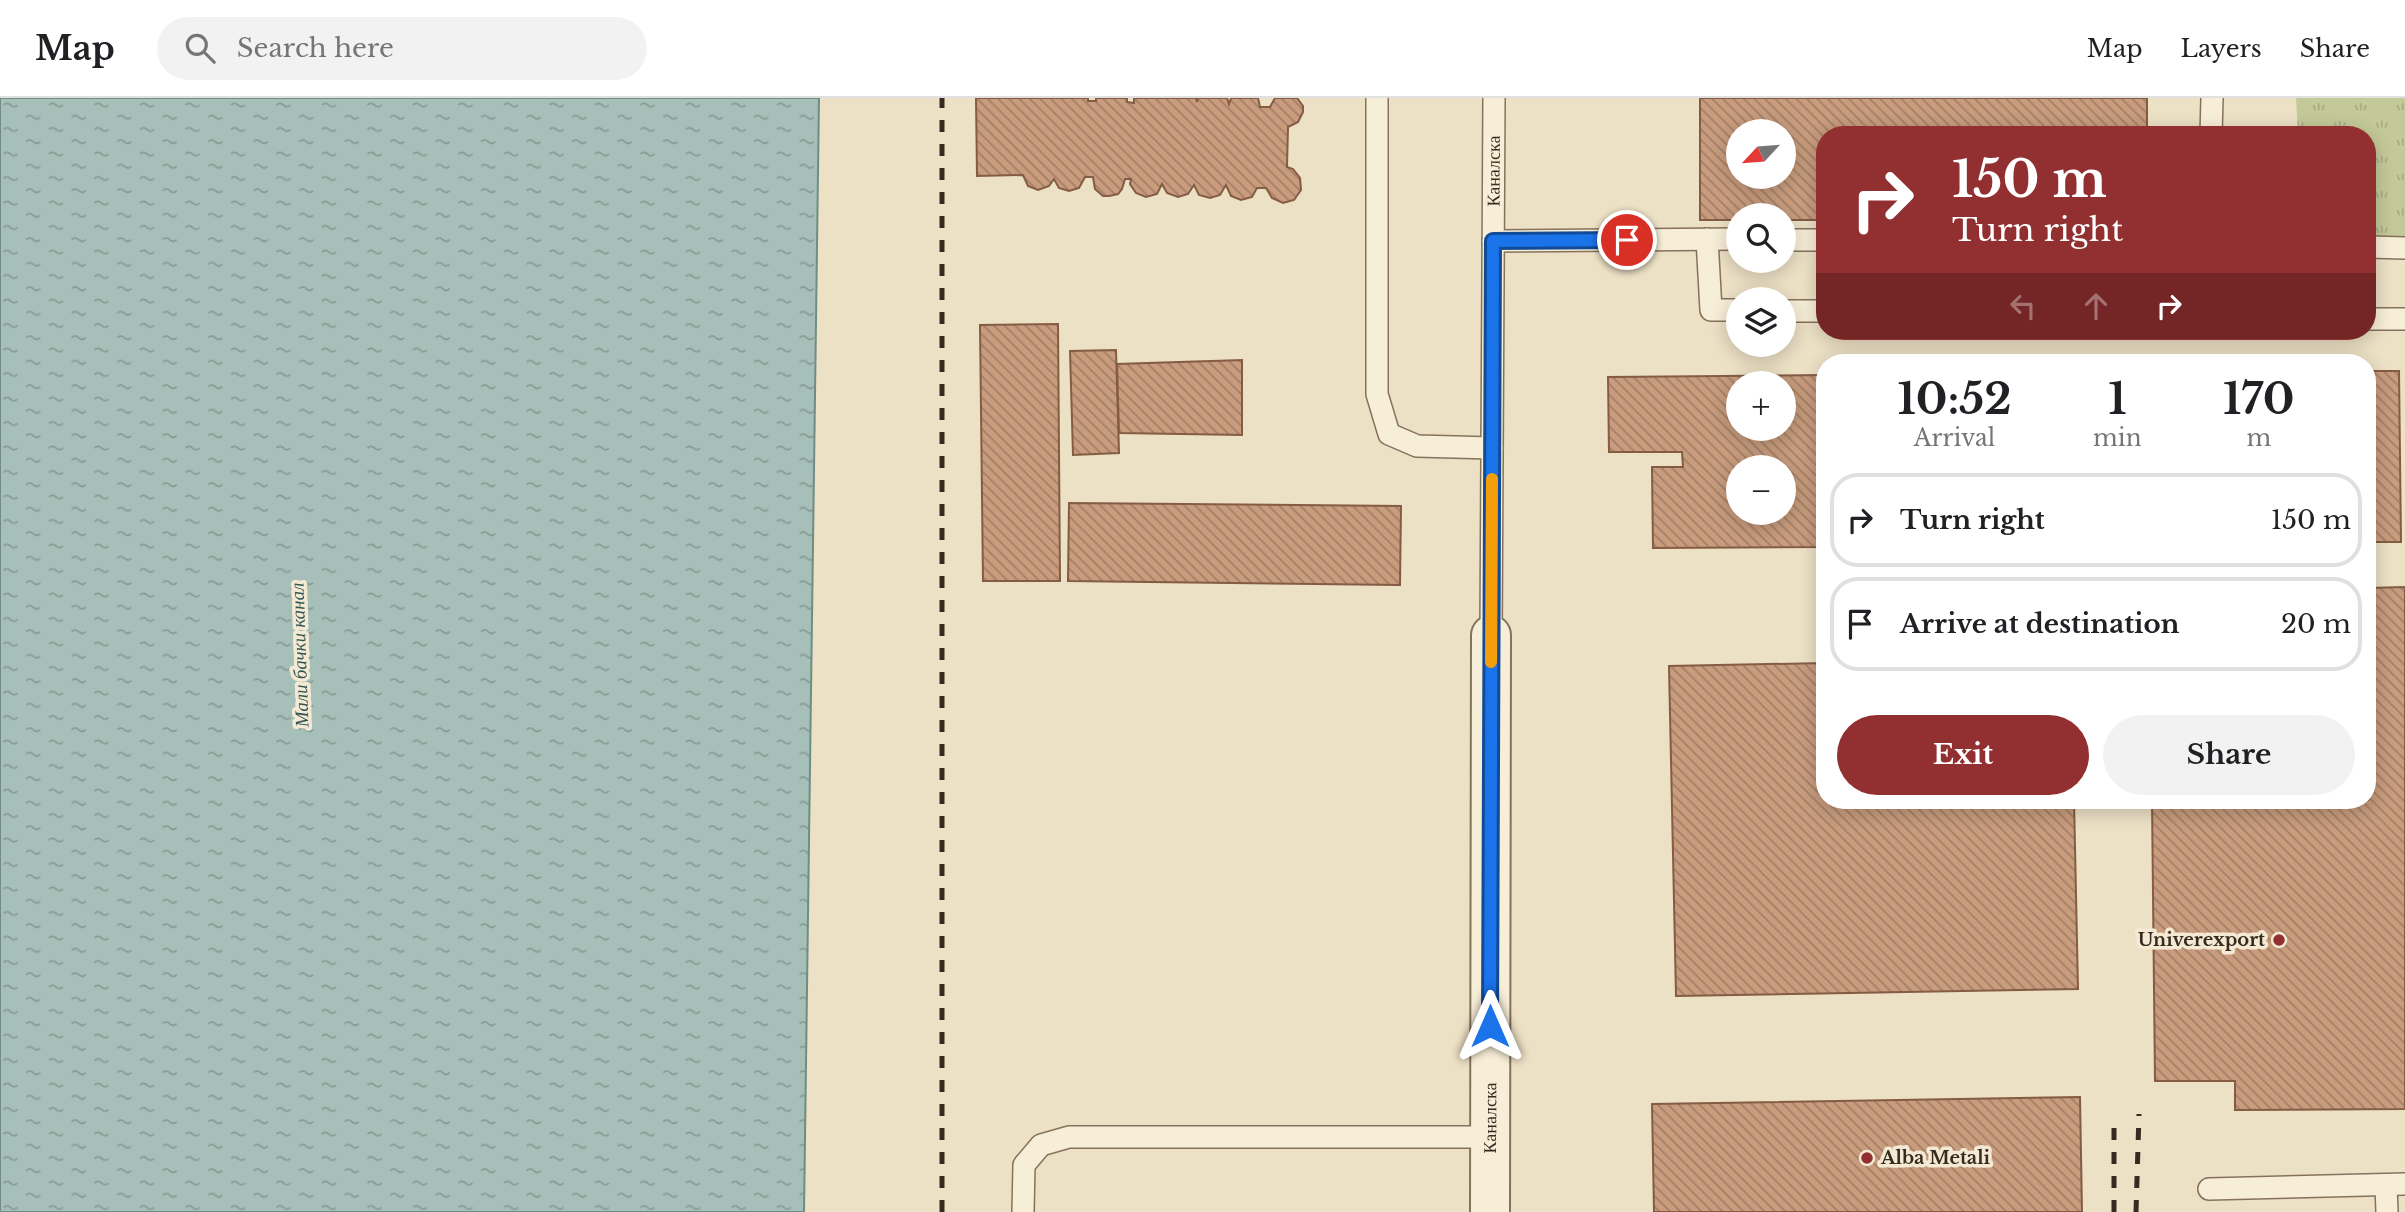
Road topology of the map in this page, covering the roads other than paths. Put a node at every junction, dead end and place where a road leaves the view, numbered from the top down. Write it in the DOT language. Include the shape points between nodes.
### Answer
graph roads {
  1 [pos="1377,98"];
  2 [pos="1494,98"];
  3 [pos="2212,98"];
  4 [pos="2211,126"];
  5 [pos="1707,239"];
  6 [pos="1726,239"];
  7 [pos="1796,240"];
  8 [pos="1816,240"];
  9 [pos="1493,241"];
  10 [pos="2376,247"];
  11 [pos="2405,248"];
  12 [pos="1726,310"];
  13 [pos="1796,310"];
  14 [pos="1816,311"];
  15 [pos="2376,319"];
  16 [pos="2405,319"];
  17 [pos="1492,448"];
  18 [pos="1491,635"];
  19 [pos="1490,1137"];
  20 [pos="2396,1184"];
  21 [pos="2209,1189"];
  22 [pos="1023,1212"];
  23 [pos="1490,1212"];
  24 [pos="2387,1212"];
  1 -- 17 [label="lane" via="1377,394 1389,433 1418,446"];
  2 -- 9 [label="lane, Каналска"];
  3 -- 4 [label="lane"];
  5 -- 6 [label="lane"];
  5 -- 9 [label="lane"];
  5 -- 12 [label="lane" via="1712,310"];
  7 -- 8 [label="lane"];
  9 -- 17 [label="lane, Каналска"];
  10 -- 11 [label="lane"];
  13 -- 14 [label="lane"];
  15 -- 16 [label="lane"];
  17 -- 18 [label="lane, Каналска"];
  18 -- 19 [label="street, Каналска"];
  19 -- 22 [label="lane" via="1069,1137 1041,1145 1024,1165"];
  19 -- 23 [label="street, Каналска"];
  20 -- 21 [label="lane"];
  20 -- 24 [label="lane"];
}
